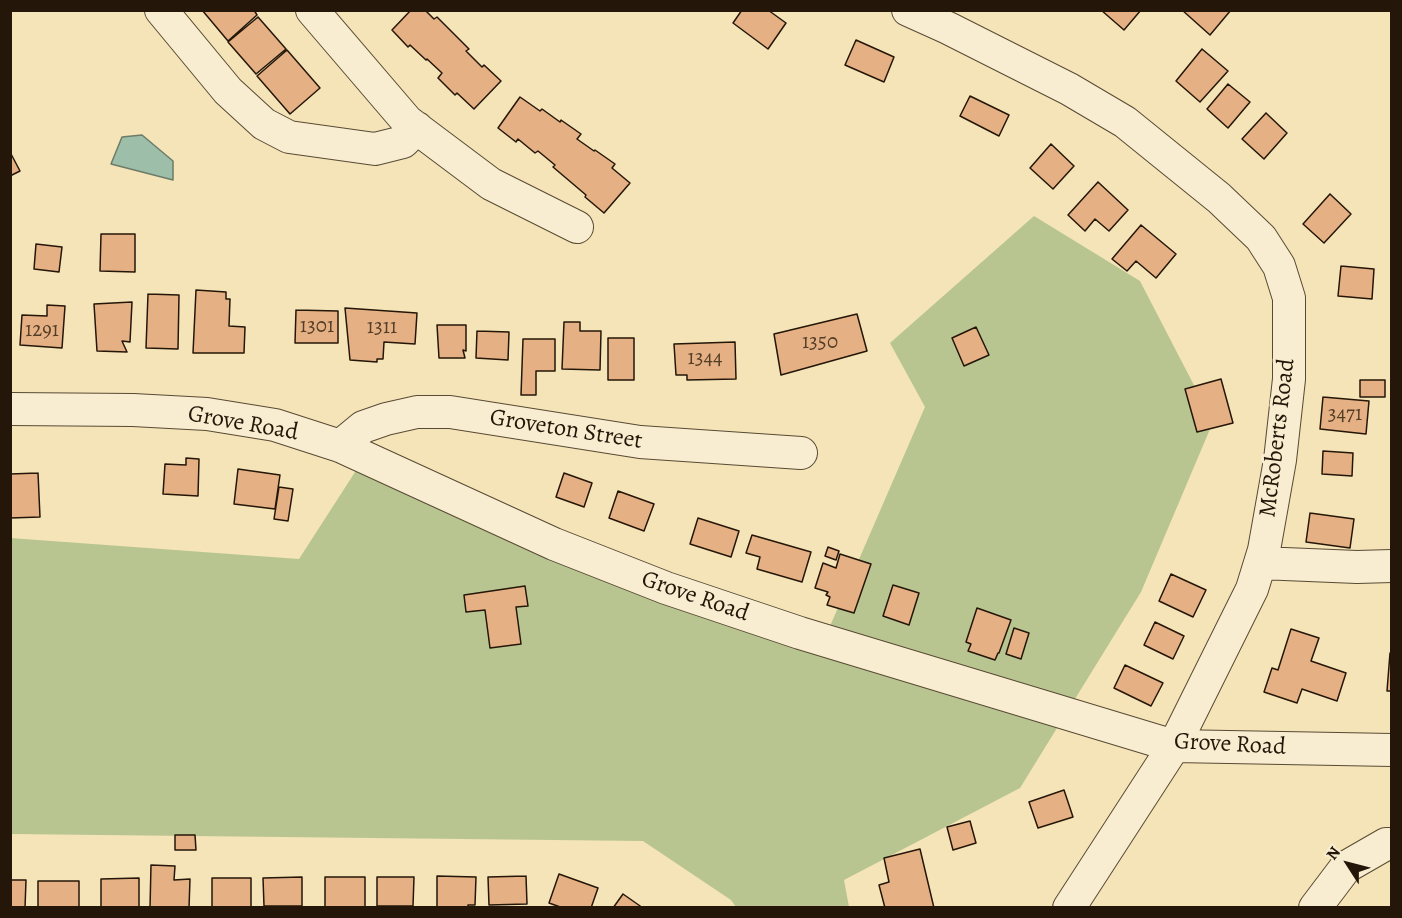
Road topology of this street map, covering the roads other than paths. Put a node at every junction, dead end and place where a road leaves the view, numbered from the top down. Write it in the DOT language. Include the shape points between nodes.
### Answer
graph roads {
  1 [pos="161,10"];
  2 [pos="312,10"];
  3 [pos="908,10"];
  4 [pos="956,19"];
  5 [pos="417,128"];
  6 [pos="577,227"];
  7 [pos="10,409"];
  8 [pos="340,446"];
  9 [pos="801,453"];
  10 [pos="1260,563"];
  11 [pos="1392,566"];
  12 [pos="1174,746"];
  13 [pos="1392,750"];
  14 [pos="1392,844"];
  15 [pos="1069,908"];
  16 [pos="1315,908"];
  1 -- 5 [label="street" via="228,91 264,124 289,137 375,149 403,142"];
  2 -- 5 [label="street"];
  3 -- 4 [label="street, McRoberts Road"];
  4 -- 10 [label="street, McRoberts Road" via="1125,122 1262,238 1279,266 1288,298 1289,379 1280,460"];
  5 -- 6 [label="street" via="491,184"];
  7 -- 8 [label="street, Grove Road" via="207,414 275,425"];
  8 -- 9 [label="street, Groveton Street" via="363,427 386,419 417,412 450,412 640,442"];
  8 -- 12 [label="street, Grove Road" via="554,544 666,588 800,633"];
  10 -- 11 [label="street"];
  10 -- 12 [label="street, McRoberts Road" via="1252,589"];
  12 -- 13 [label="street, Grove Road"];
  12 -- 15 [label="street, McRoberts Road"];
  14 -- 16 [label="street" via="1346,867"];
}
